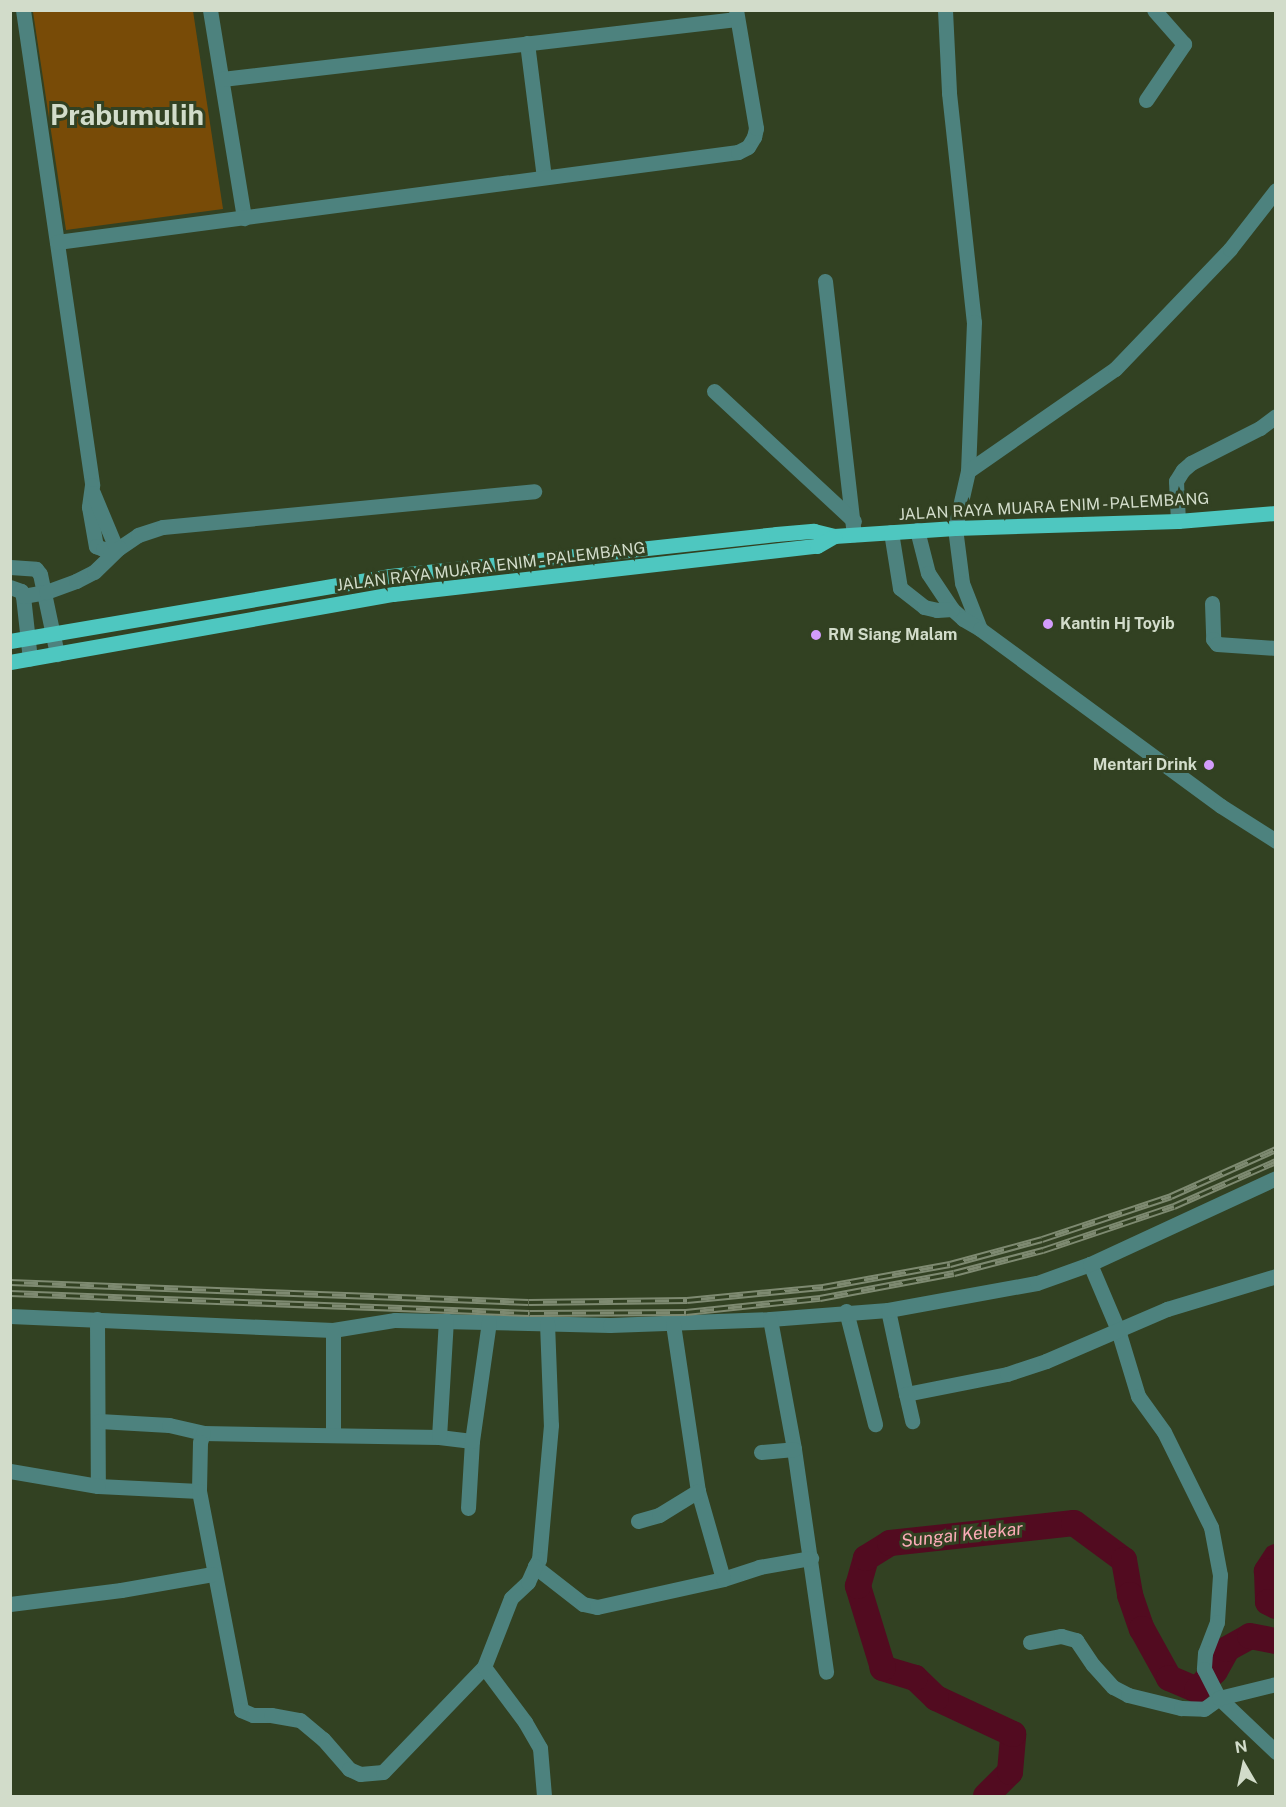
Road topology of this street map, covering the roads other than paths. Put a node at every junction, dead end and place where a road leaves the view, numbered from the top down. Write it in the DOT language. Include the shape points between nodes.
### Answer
graph roads {
  1 [pos="23,10"];
  2 [pos="210,10"];
  3 [pos="945,10"];
  4 [pos="1154,10"];
  5 [pos="737,15"];
  6 [pos="527,43"];
  7 [pos="222,80"];
  8 [pos="1146,100"];
  9 [pos="544,177"];
  10 [pos="1275,190"];
  11 [pos="244,218"];
  12 [pos="57,242"];
  13 [pos="825,281"];
  14 [pos="714,391"];
  15 [pos="1275,416"];
  16 [pos="968,471"];
  17 [pos="534,491"];
  18 [pos="1275,513"];
  19 [pos="1178,521"];
  20 [pos="854,527"];
  21 [pos="955,528"];
  22 [pos="917,530"];
  23 [pos="891,532"];
  24 [pos="834,536"];
  25 [pos="118,548"];
  26 [pos="10,567"];
  27 [pos="17,592"];
  28 [pos="46,592"];
  29 [pos="1212,603"];
  30 [pos="952,609"];
  31 [pos="980,629"];
  32 [pos="53,634"];
  33 [pos="26,639"];
  34 [pos="10,641"];
  35 [pos="1275,648"];
  36 [pos="57,654"];
  37 [pos="30,659"];
  38 [pos="10,662"];
  39 [pos="1275,841"];
  40 [pos="1275,1178"];
  41 [pos="1090,1264"];
  42 [pos="1275,1276"];
  43 [pos="888,1310"];
  44 [pos="846,1311"];
  45 [pos="10,1316"];
  46 [pos="97,1319"];
  47 [pos="770,1319"];
  48 [pos="446,1320"];
  49 [pos="489,1321"];
  50 [pos="547,1323"];
  51 [pos="673,1324"];
  52 [pos="333,1330"];
  53 [pos="1118,1330"];
  54 [pos="906,1394"];
  55 [pos="99,1421"];
  56 [pos="912,1421"];
  57 [pos="875,1424"];
  58 [pos="203,1432"];
  59 [pos="333,1435"];
  60 [pos="439,1437"];
  61 [pos="472,1441"];
  62 [pos="794,1449"];
  63 [pos="761,1452"];
  64 [pos="10,1470"];
  65 [pos="98,1486"];
  66 [pos="199,1491"];
  67 [pos="698,1491"];
  68 [pos="468,1508"];
  69 [pos="638,1521"];
  70 [pos="811,1558"];
  71 [pos="535,1566"];
  72 [pos="213,1574"];
  73 [pos="723,1579"];
  74 [pos="10,1604"];
  75 [pos="1030,1642"];
  76 [pos="484,1667"];
  77 [pos="826,1672"];
  78 [pos="1275,1684"];
  79 [pos="1215,1692"];
  80 [pos="1275,1752"];
  81 [pos="544,1797"];
  1 -- 12 [label="street"];
  2 -- 7 [label="street"];
  3 -- 16 [label="street" via="974,322"];
  4 -- 8 [label="street" via="1184,44"];
  5 -- 6 [label="street"];
  5 -- 9 [label="street" via="756,128 748,147 738,152"];
  6 -- 7 [label="street"];
  6 -- 9 [label="street"];
  7 -- 11 [label="street"];
  9 -- 11 [label="street"];
  10 -- 16 [label="street" via="1230,249 1115,369"];
  11 -- 12 [label="street"];
  12 -- 25 [label="street" via="93,493"];
  13 -- 20 [label="street"];
  14 -- 20 [label="street"];
  15 -- 19 [label="street" via="1183,470 1176,481"];
  16 -- 21 [label="street"];
  17 -- 25 [label="street" via="163,527 138,535"];
  18 -- 19 [label="main road, JALAN RAYA MUARA ENIM - PALEMBANG"];
  19 -- 21 [label="main road, JALAN RAYA MUARA ENIM - PALEMBANG"];
  20 -- 23 [label="main road, JALAN RAYA MUARA ENIM - PALEMBANG"];
  20 -- 24 [label="main road, JALAN RAYA MUARA ENIM - PALEMBANG"];
  21 -- 22 [label="main road, JALAN RAYA MUARA ENIM - PALEMBANG"];
  21 -- 31 [label="street" via="962,582"];
  22 -- 23 [label="main road, JALAN RAYA MUARA ENIM - PALEMBANG"];
  22 -- 30 [label="street" via="928,573"];
  23 -- 30 [label="street" via="900,588 924,607"];
  24 -- 32 [label="main road, JALAN RAYA MUARA ENIM - PALEMBANG" via="814,531 776,534 390,576"];
  24 -- 36 [label="main road, JALAN RAYA MUARA ENIM - PALEMBANG" via="817,546 393,594"];
  25 -- 28 [label="street" via="94,572"];
  26 -- 28 [label="street" via="36,569"];
  27 -- 28 [label="street"];
  27 -- 33 [label="street"];
  28 -- 32 [label="street"];
  29 -- 35 [label="street" via="1213,639 1217,644"];
  30 -- 31 [label="street"];
  31 -- 39 [label="street" via="1221,806"];
  32 -- 33 [label="main road, JALAN RAYA MUARA ENIM - PALEMBANG"];
  32 -- 36 [label="street"];
  33 -- 34 [label="main road, JALAN RAYA MUARA ENIM - PALEMBANG"];
  33 -- 37 [label="street"];
  36 -- 37 [label="main road, JALAN RAYA MUARA ENIM - PALEMBANG"];
  37 -- 38 [label="main road, JALAN RAYA MUARA ENIM - PALEMBANG"];
  40 -- 41 [label="street"];
  41 -- 43 [label="street" via="1037,1283"];
  41 -- 53 [label="street"];
  42 -- 53 [label="street" via="1167,1309"];
  43 -- 44 [label="street"];
  43 -- 54 [label="street"];
  44 -- 47 [label="street"];
  44 -- 57 [label="street"];
  45 -- 46 [label="street"];
  46 -- 52 [label="street"];
  46 -- 55 [label="street"];
  47 -- 51 [label="street"];
  47 -- 62 [label="street"];
  48 -- 49 [label="street"];
  48 -- 52 [label="street" via="395,1320"];
  48 -- 60 [label="street"];
  49 -- 50 [label="street"];
  49 -- 61 [label="street"];
  50 -- 51 [label="street"];
  50 -- 71 [label="street" via="551,1425"];
  51 -- 67 [label="street"];
  52 -- 59 [label="street"];
  53 -- 54 [label="street" via="1007,1374"];
  53 -- 79 [label="street" via="1138,1396 1164,1432 1211,1527 1219,1587 1217,1622 1205,1653 1204,1669"];
  54 -- 56 [label="street"];
  55 -- 58 [label="street" via="169,1425"];
  55 -- 65 [label="street"];
  58 -- 59 [label="street"];
  58 -- 66 [label="street"];
  59 -- 60 [label="street"];
  60 -- 61 [label="street"];
  61 -- 68 [label="street"];
  62 -- 63 [label="street"];
  62 -- 70 [label="street"];
  64 -- 65 [label="street"];
  65 -- 66 [label="street"];
  66 -- 72 [label="street"];
  67 -- 69 [label="street" via="659,1515"];
  67 -- 73 [label="street"];
  70 -- 73 [label="street"];
  70 -- 77 [label="street"];
  71 -- 73 [label="street" via="591,1607"];
  71 -- 76 [label="street" via="528,1582 512,1598"];
  72 -- 74 [label="street"];
  72 -- 76 [label="street" via="241,1710 300,1720 349,1769 360,1774 383,1772"];
  75 -- 79 [label="street" via="1061,1636 1076,1640 1102,1676 1128,1695 1181,1708 1204,1709"];
  76 -- 81 [label="street" via="540,1748"];
  78 -- 79 [label="street"];
  79 -- 80 [label="street"];
}
